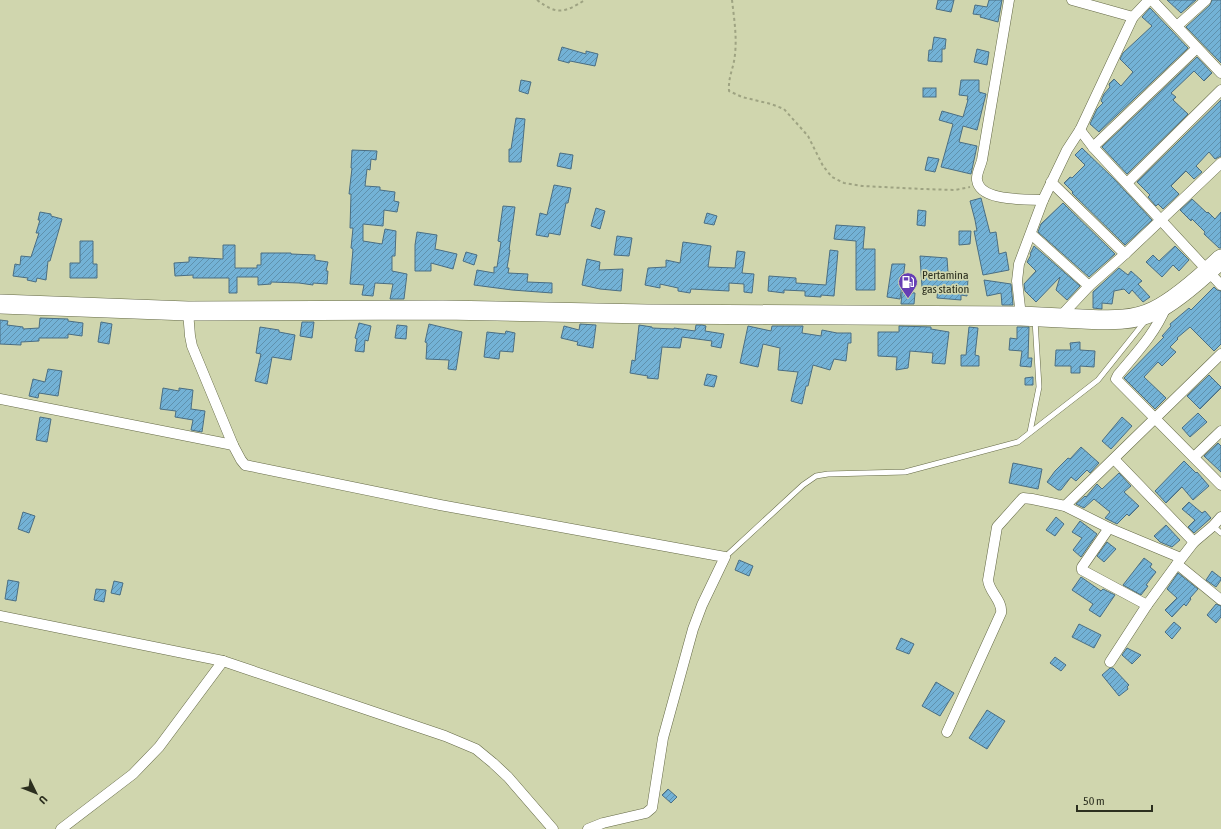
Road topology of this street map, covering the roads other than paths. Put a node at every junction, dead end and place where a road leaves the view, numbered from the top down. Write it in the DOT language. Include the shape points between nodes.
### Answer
graph roads {
  1 [pos="1009,0"];
  2 [pos="1072,0"];
  3 [pos="1151,0"];
  4 [pos="1206,0"];
  5 [pos="1133,17"];
  6 [pos="1177,26"];
  7 [pos="1197,48"];
  8 [pos="1221,73"];
  9 [pos="1221,90"];
  10 [pos="1080,130"];
  11 [pos="1093,147"];
  12 [pos="1221,163"];
  13 [pos="1051,182"];
  14 [pos="1127,184"];
  15 [pos="1043,200"];
  16 [pos="1161,220"];
  17 [pos="1031,234"];
  18 [pos="1125,254"];
  19 [pos="1215,265"];
  20 [pos="1221,285"];
  21 [pos="1089,286"];
  22 [pos="0,304"];
  23 [pos="1161,307"];
  24 [pos="188,311"];
  25 [pos="1028,316"];
  26 [pos="1059,318"];
  27 [pos="1221,354"];
  28 [pos="0,400"];
  29 [pos="1155,419"];
  30 [pos="1221,430"];
  31 [pos="1030,432"];
  32 [pos="233,445"];
  33 [pos="1194,457"];
  34 [pos="1114,459"];
  35 [pos="1221,485"];
  36 [pos="1065,506"];
  37 [pos="1221,516"];
  38 [pos="1109,528"];
  39 [pos="1217,530"];
  40 [pos="1194,542"];
  41 [pos="725,557"];
  42 [pos="1179,561"];
  43 [pos="1221,600"];
  44 [pos="1147,605"];
  45 [pos="0,616"];
  46 [pos="223,661"];
  47 [pos="1110,662"];
  48 [pos="947,732"];
  49 [pos="61,829"];
  50 [pos="553,829"];
  51 [pos="588,829"];
  1 -- 15 [label="street" via="982,160 976,180 980,188 992,196"];
  2 -- 5 [label="street"];
  3 -- 5 [label="street"];
  3 -- 6 [label="street"];
  4 -- 6 [label="street"];
  5 -- 10 [label="street"];
  6 -- 7 [label="street"];
  7 -- 8 [label="street"];
  7 -- 11 [label="street"];
  9 -- 14 [label="street"];
  10 -- 11 [label="street"];
  10 -- 13 [label="street"];
  11 -- 14 [label="street"];
  12 -- 16 [label="street"];
  13 -- 15 [label="street"];
  13 -- 18 [label="street"];
  14 -- 16 [label="street"];
  15 -- 17 [label="street"];
  16 -- 18 [label="street"];
  16 -- 19 [label="street"];
  17 -- 21 [label="street"];
  17 -- 25 [label="street" via="1019,264 1017,281"];
  18 -- 21 [label="street"];
  19 -- 20 [label="street"];
  19 -- 23 [label="highway"];
  21 -- 26 [label="street"];
  22 -- 24 [label="highway"];
  23 -- 26 [label="highway" via="1124,320"];
  23 -- 29 [label="street" via="1158,325 1116,380"];
  23 -- 31 [label="lane" via="1098,380"];
  24 -- 25 [label="highway" via="443,310"];
  24 -- 32 [label="street" via="192,346"];
  25 -- 26 [label="highway"];
  25 -- 31 [label="lane" via="1035,334 1039,387"];
  27 -- 29 [label="street"];
  28 -- 32 [label="street"];
  29 -- 33 [label="street"];
  29 -- 34 [label="street"];
  30 -- 33 [label="street"];
  31 -- 41 [label="lane" via="1012,444 905,472 816,476"];
  32 -- 41 [label="street" via="243,463 249,466 440,505"];
  33 -- 35 [label="street"];
  34 -- 36 [label="street"];
  34 -- 40 [label="street"];
  36 -- 38 [label="street"];
  36 -- 48 [label="street" via="1023,498 997,527 988,583 1001,606 1001,613"];
  37 -- 39 [label="street"];
  38 -- 42 [label="street"];
  38 -- 44 [label="street" via="1082,570"];
  39 -- 40 [label="street"];
  40 -- 42 [label="street"];
  41 -- 51 [label="street" via="693,629 663,738 652,808 646,813 608,821"];
  42 -- 43 [label="street"];
  42 -- 44 [label="street"];
  44 -- 47 [label="street"];
  45 -- 46 [label="street"];
  46 -- 49 [label="street" via="159,747 133,774"];
  46 -- 50 [label="street" via="471,746 508,777"];
}
